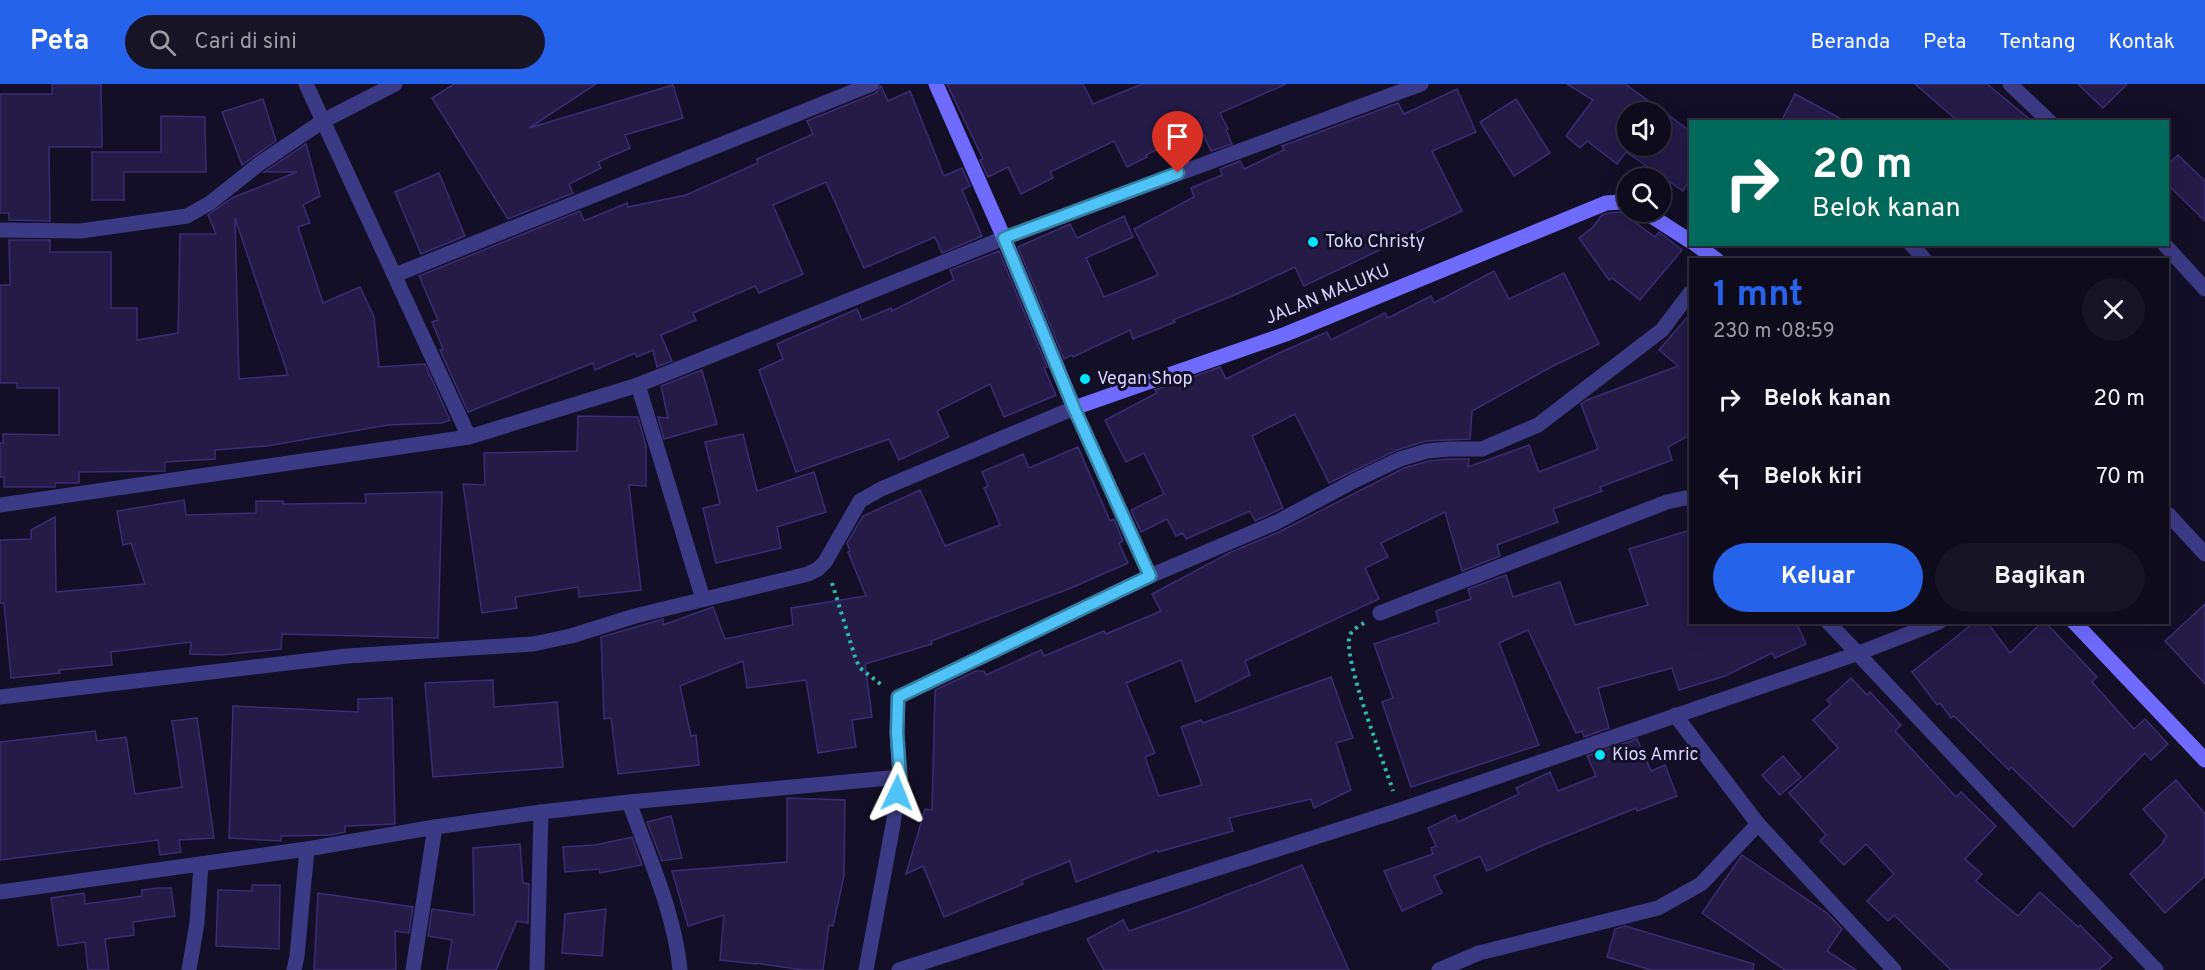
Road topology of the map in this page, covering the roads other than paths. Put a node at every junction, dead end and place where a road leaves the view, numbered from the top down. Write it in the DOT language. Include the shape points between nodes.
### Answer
graph roads {
  1 [pos="306,84"];
  2 [pos="395,84"];
  3 [pos="872,84"];
  4 [pos="936,84"];
  5 [pos="1421,84"];
  6 [pos="2010,84"];
  7 [pos="2048,120"];
  8 [pos="323,121"];
  9 [pos="1617,202"];
  10 [pos="1660,222"];
  11 [pos="0,230"];
  12 [pos="1004,238"];
  13 [pos="1689,241"];
  14 [pos="1698,246"];
  15 [pos="1913,246"];
  16 [pos="2166,246"];
  17 [pos="1716,258"];
  18 [pos="1923,258"];
  19 [pos="395,275"];
  20 [pos="2205,289"];
  21 [pos="1689,294"];
  22 [pos="638,385"];
  23 [pos="1074,408"];
  24 [pos="469,437"];
  25 [pos="1689,499"];
  26 [pos="0,505"];
  27 [pos="2169,515"];
  28 [pos="2205,554"];
  29 [pos="1150,576"];
  30 [pos="703,599"];
  31 [pos="1380,613"];
  32 [pos="1830,624"];
  33 [pos="1934,624"];
  34 [pos="2076,624"];
  35 [pos="1858,653"];
  36 [pos="0,697"];
  37 [pos="1676,714"];
  38 [pos="2205,760"];
  39 [pos="900,777"];
  40 [pos="629,802"];
  41 [pos="541,812"];
  42 [pos="1758,824"];
  43 [pos="435,827"];
  44 [pos="307,849"];
  45 [pos="201,864"];
  46 [pos="0,892"];
  47 [pos="189,970"];
  48 [pos="294,970"];
  49 [pos="413,970"];
  50 [pos="537,970"];
  51 [pos="680,970"];
  52 [pos="866,970"];
  53 [pos="899,970"];
  54 [pos="1439,970"];
  55 [pos="1894,970"];
  56 [pos="2156,970"];
  1 -- 8 [label="street"];
  2 -- 8 [label="street"];
  3 -- 19 [label="street"];
  4 -- 12 [label="main road"];
  5 -- 12 [label="street"];
  6 -- 7 [label="street"];
  8 -- 11 [label="street" via="187,216 81,231"];
  8 -- 19 [label="street"];
  9 -- 23 [label="main road, JALAN MALUKU" via="1606,203 1286,334"];
  10 -- 13 [label="main road"];
  12 -- 22 [label="street"];
  12 -- 23 [label="main road"];
  14 -- 17 [label="main road"];
  15 -- 18 [label="street"];
  16 -- 20 [label="street"];
  19 -- 24 [label="street"];
  21 -- 29 [label="street" via="1662,330 1538,425 1482,449 1450,448 1400,459 1277,522"];
  22 -- 24 [label="street"];
  22 -- 30 [label="street"];
  23 -- 29 [label="street"];
  23 -- 30 [label="street" via="860,501 818,569"];
  24 -- 26 [label="street"];
  25 -- 31 [label="street" via="1667,502"];
  27 -- 28 [label="street"];
  29 -- 39 [label="street" via="898,697"];
  30 -- 36 [label="street" via="533,644 347,656"];
  32 -- 35 [label="street"];
  33 -- 35 [label="street"];
  34 -- 38 [label="main road"];
  35 -- 37 [label="street"];
  35 -- 56 [label="street"];
  37 -- 42 [label="street"];
  37 -- 53 [label="street" via="1400,810"];
  39 -- 40 [label="street"];
  39 -- 52 [label="street"];
  40 -- 41 [label="street"];
  40 -- 51 [label="street" via="665,906"];
  41 -- 43 [label="street"];
  41 -- 50 [label="street"];
  42 -- 54 [label="street" via="1701,884 1658,908 1479,953"];
  42 -- 55 [label="street"];
  43 -- 44 [label="street"];
  43 -- 49 [label="street"];
  44 -- 45 [label="street"];
  44 -- 48 [label="street"];
  45 -- 46 [label="street"];
  45 -- 47 [label="street"];
}
